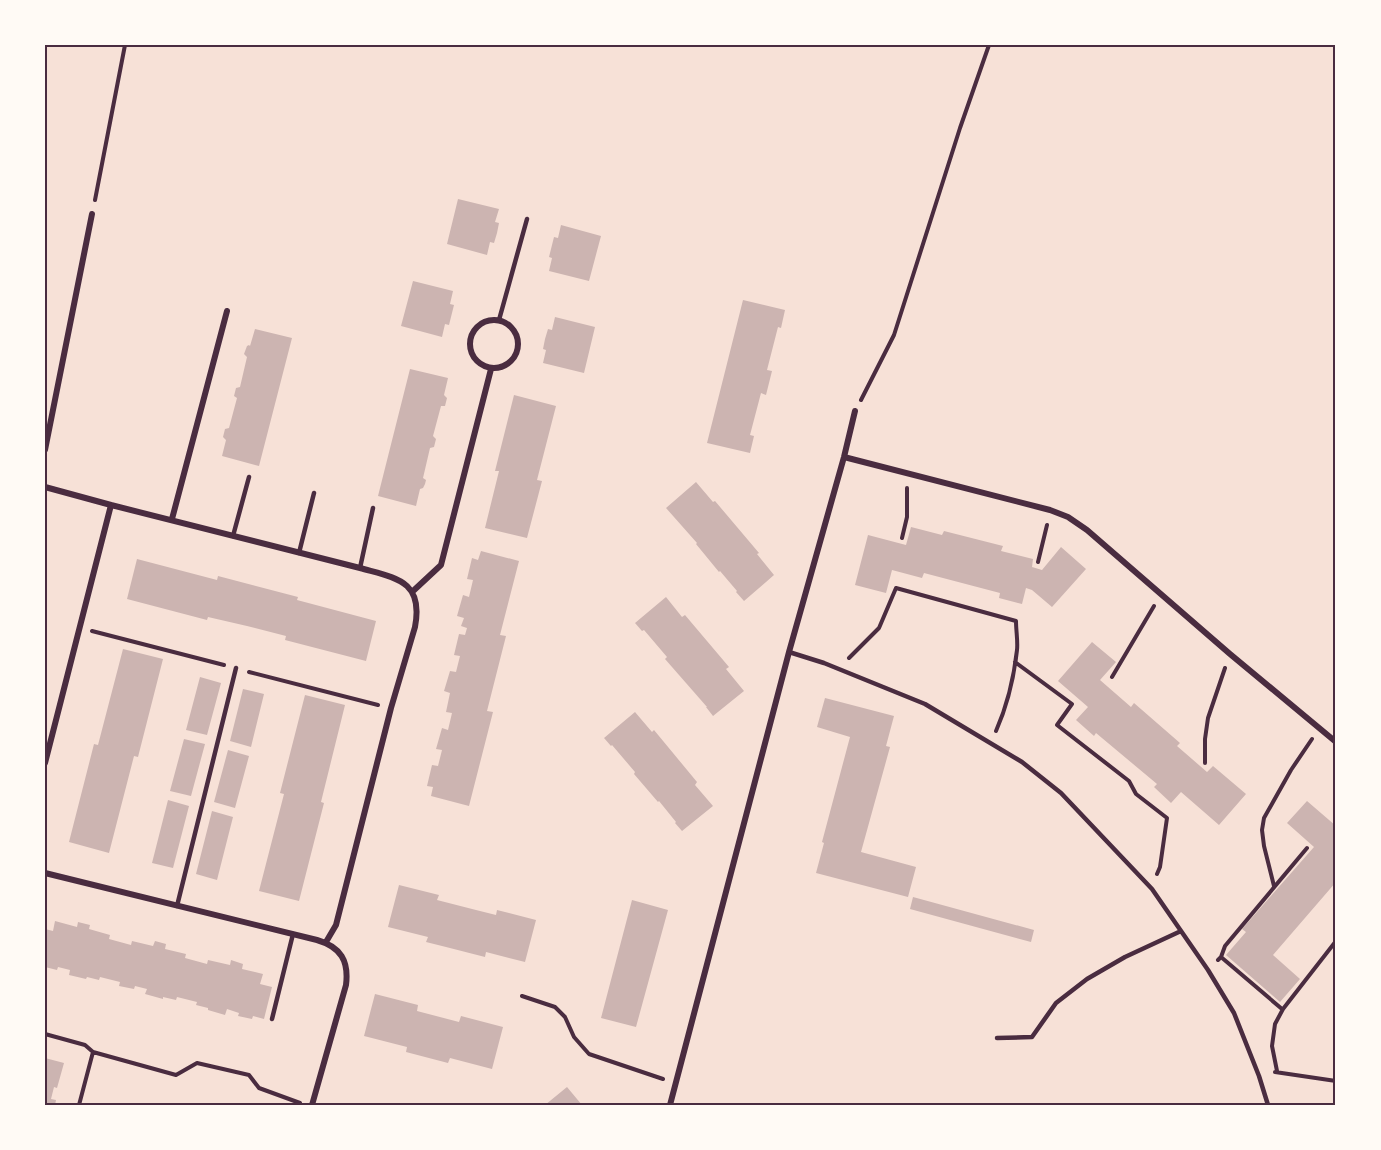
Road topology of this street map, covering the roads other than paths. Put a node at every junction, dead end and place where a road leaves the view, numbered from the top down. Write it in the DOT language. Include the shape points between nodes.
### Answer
graph roads {
  1 [pos="92,214"];
  2 [pos="526,219"];
  3 [pos="227,311"];
  4 [pos="499,320"];
  5 [pos="491,369"];
  6 [pos="855,411"];
  7 [pos="45,450"];
  8 [pos="844,457"];
  9 [pos="249,477"];
  10 [pos="45,487"];
  11 [pos="314,493"];
  12 [pos="111,505"];
  13 [pos="373,508"];
  14 [pos="171,519"];
  15 [pos="233,536"];
  16 [pos="299,553"];
  17 [pos="360,568"];
  18 [pos="412,592"];
  19 [pos="789,652"];
  20 [pos="236,668"];
  21 [pos="1336,742"];
  22 [pos="45,763"];
  23 [pos="45,873"];
  24 [pos="177,906"];
  25 [pos="1181,931"];
  26 [pos="293,934"];
  27 [pos="326,942"];
  28 [pos="272,1019"];
  29 [pos="997,1038"];
  30 [pos="312,1105"];
  31 [pos="670,1105"];
  32 [pos="1268,1105"];
  1 -- 7 [label="street"];
  2 -- 4 [label="lane"];
  3 -- 14 [label="street"];
  4 -- 5 [label="street" via="515,330 519,348 509,364"];
  4 -- 5 [label="street" via="480,324 470,340 474,359"];
  5 -- 18 [label="street" via="441,565"];
  6 -- 8 [label="street"];
  8 -- 19 [label="street"];
  8 -- 21 [label="street" via="1068,517"];
  9 -- 15 [label="lane"];
  10 -- 12 [label="street"];
  11 -- 16 [label="lane"];
  12 -- 14 [label="street"];
  12 -- 22 [label="street"];
  13 -- 17 [label="lane"];
  14 -- 15 [label="street"];
  15 -- 16 [label="street"];
  16 -- 17 [label="street"];
  17 -- 18 [label="street" via="394,578"];
  18 -- 27 [label="street" via="417,609 415,627 336,925"];
  19 -- 25 [label="lane" via="925,704 1022,762 1061,794 1152,889"];
  19 -- 31 [label="street"];
  20 -- 24 [label="lane"];
  23 -- 24 [label="street"];
  24 -- 26 [label="street"];
  25 -- 29 [label="lane" via="1087,979 1056,1003 1032,1037"];
  25 -- 32 [label="lane" via="1234,1013"];
  26 -- 27 [label="street"];
  26 -- 28 [label="lane"];
  27 -- 30 [label="street" via="340,954 348,976"];
}
